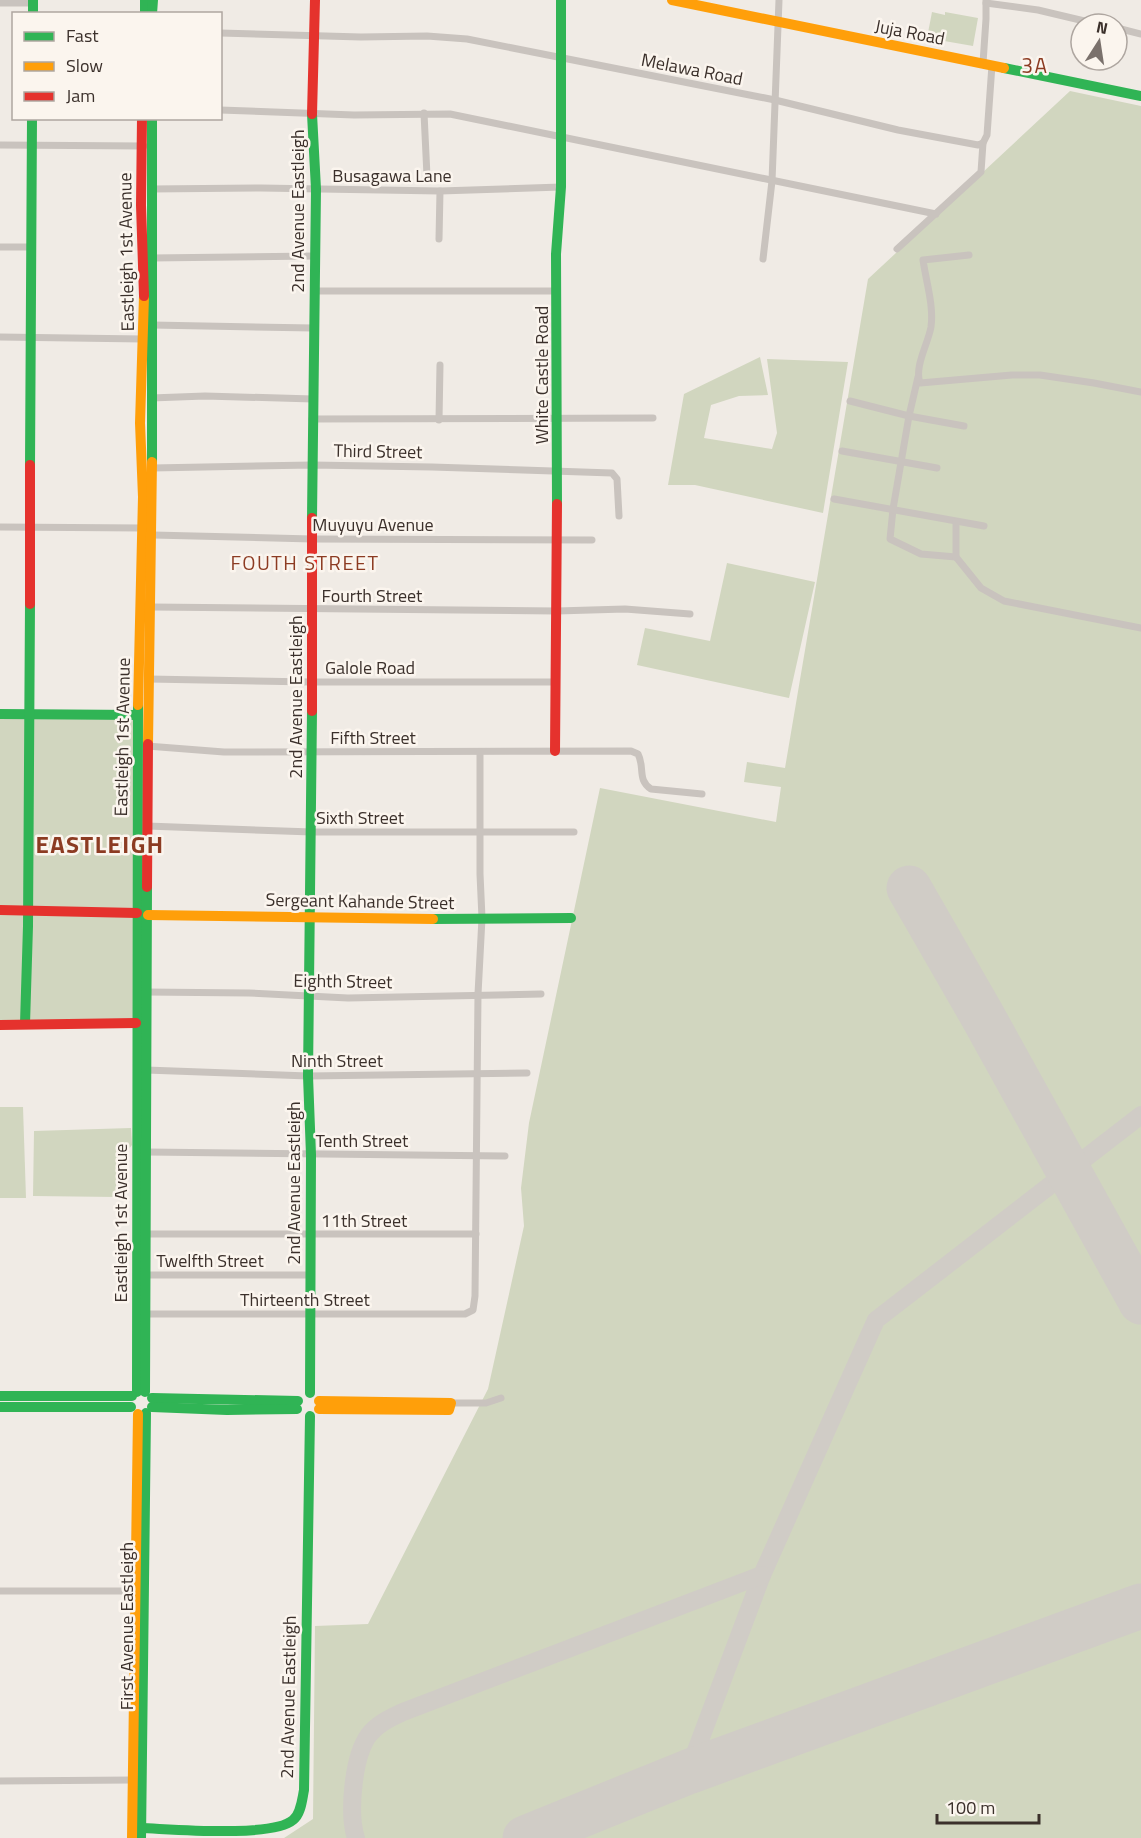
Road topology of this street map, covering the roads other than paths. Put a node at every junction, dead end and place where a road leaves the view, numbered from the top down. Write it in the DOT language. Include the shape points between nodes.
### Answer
graph roads {
  1 [pos="315,0"];
  2 [pos="561,0"];
  3 [pos="672,0"];
  4 [pos="779,0"];
  5 [pos="986,1"];
  6 [pos="0,3"];
  7 [pos="33,5"];
  8 [pos="1069,17"];
  9 [pos="778,21"];
  10 [pos="222,33"];
  11 [pos="314,35"];
  12 [pos="561,58"];
  13 [pos="987,64"];
  14 [pos="1141,96"];
  15 [pos="775,100"];
  16 [pos="222,110"];
  17 [pos="312,113"];
  18 [pos="424,113"];
  19 [pos="32,120"];
  20 [pos="142,120"];
  21 [pos="152,120"];
  22 [pos="561,136"];
  23 [pos="983,143"];
  24 [pos="0,145"];
  25 [pos="32,146"];
  26 [pos="147,146"];
  27 [pos="427,176"];
  28 [pos="772,180"];
  29 [pos="561,187"];
  30 [pos="151,189"];
  31 [pos="316,189"];
  32 [pos="440,191"];
  33 [pos="936,214"];
  34 [pos="439,239"];
  35 [pos="0,247"];
  36 [pos="32,248"];
  37 [pos="897,249"];
  38 [pos="969,255"];
  39 [pos="315,256"];
  40 [pos="151,258"];
  41 [pos="763,259"];
  42 [pos="314,291"];
  43 [pos="557,291"];
  44 [pos="152,325"];
  45 [pos="313,328"];
  46 [pos="0,337"];
  47 [pos="31,337"];
  48 [pos="143,339"];
  49 [pos="440,365"];
  50 [pos="920,365"];
  51 [pos="1141,392"];
  52 [pos="151,398"];
  53 [pos="313,399"];
  54 [pos="850,401"];
  55 [pos="909,416"];
  56 [pos="652,418"];
  57 [pos="312,419"];
  58 [pos="558,419"];
  59 [pos="439,420"];
  60 [pos="964,426"];
  61 [pos="842,451"];
  62 [pos="901,461"];
  63 [pos="312,465"];
  64 [pos="152,468"];
  65 [pos="938,468"];
  66 [pos="557,470"];
  67 [pos="834,499"];
  68 [pos="893,509"];
  69 [pos="619,516"];
  70 [pos="956,522"];
  71 [pos="984,526"];
  72 [pos="0,527"];
  73 [pos="29,527"];
  74 [pos="142,528"];
  75 [pos="153,535"];
  76 [pos="312,539"];
  77 [pos="556,540"];
  78 [pos="592,540"];
  79 [pos="956,557"];
  80 [pos="151,607"];
  81 [pos="311,609"];
  82 [pos="556,611"];
  83 [pos="690,614"];
  84 [pos="1141,628"];
  85 [pos="149,679"];
  86 [pos="311,682"];
  87 [pos="555,682"];
  88 [pos="0,714"];
  89 [pos="29,714"];
  90 [pos="138,716"];
  91 [pos="147,746"];
  92 [pos="555,751"];
  93 [pos="311,752"];
  94 [pos="480,752"];
  95 [pos="702,794"];
  96 [pos="147,826"];
  97 [pos="312,832"];
  98 [pos="480,832"];
  99 [pos="574,832"];
  100 [pos="0,910"];
  101 [pos="27,910"];
  102 [pos="142,914"];
  103 [pos="309,916"];
  104 [pos="482,918"];
  105 [pos="571,918"];
  106 [pos="146,992"];
  107 [pos="478,994"];
  108 [pos="541,994"];
  109 [pos="309,996"];
  110 [pos="136,1023"];
  111 [pos="25,1024"];
  112 [pos="0,1025"];
  113 [pos="146,1070"];
  114 [pos="527,1073"];
  115 [pos="478,1074"];
  116 [pos="308,1076"];
  117 [pos="147,1152"];
  118 [pos="311,1155"];
  119 [pos="477,1156"];
  120 [pos="505,1156"];
  121 [pos="145,1234"];
  122 [pos="476,1234"];
  123 [pos="310,1235"];
  124 [pos="145,1275"];
  125 [pos="310,1275"];
  126 [pos="145,1314"];
  127 [pos="310,1314"];
  128 [pos="310,1393"];
  129 [pos="0,1396"];
  130 [pos="501,1398"];
  131 [pos="142,1402"];
  132 [pos="450,1403"];
  133 [pos="297,1405"];
  134 [pos="319,1405"];
  135 [pos="0,1407"];
  136 [pos="310,1416"];
  137 [pos="0,1591"];
  138 [pos="135,1592"];
  139 [pos="132,1780"];
  140 [pos="0,1781"];
  141 [pos="141,1833"];
  142 [pos="132,1838"];
  1 -- 11 [label="main road, 2nd Avenue Eastleigh"];
  2 -- 12 [label="main road, White Castle Road"];
  3 -- 9 [label="main road, Juja Road"];
  4 -- 9 [label="street"];
  5 -- 8 [label="street"];
  5 -- 13 [label="street"];
  6 -- 7 [label="street"];
  9 -- 13 [label="main road, Juja Road"];
  9 -- 15 [label="street"];
  10 -- 11 [label="street, Melawa Road"];
  11 -- 12 [label="street, Melawa Road" via="445,37"];
  11 -- 17 [label="main road, 2nd Avenue Eastleigh"];
  12 -- 15 [label="street, Melawa Road"];
  12 -- 22 [label="main road, White Castle Road"];
  13 -- 14 [label="main road, Juja Road"];
  13 -- 23 [label="street" via="987,135"];
  15 -- 23 [label="street, Melawa Road" via="898,130 978,146"];
  15 -- 28 [label="street"];
  16 -- 17 [label="street"];
  17 -- 18 [label="street"];
  17 -- 31 [label="main road, 2nd Avenue Eastleigh"];
  18 -- 22 [label="street" via="450,114"];
  18 -- 27 [label="street"];
  19 -- 25 [label="main road"];
  20 -- 26 [label="main road, Eastleigh 1st Avenue"];
  21 -- 26 [label="main road, Eastleigh 1st Avenue"];
  22 -- 28 [label="street"];
  22 -- 29 [label="main road, White Castle Road"];
  23 -- 33 [label="street" via="981,172"];
  24 -- 25 [label="street"];
  25 -- 26 [label="street"];
  25 -- 36 [label="main road"];
  26 -- 30 [label="main road, Eastleigh 1st Avenue"];
  26 -- 48 [label="main road, Eastleigh 1st Avenue"];
  28 -- 33 [label="street"];
  28 -- 41 [label="street"];
  29 -- 32 [label="street, Busagawa Lane"];
  29 -- 43 [label="main road, White Castle Road"];
  30 -- 31 [label="street, Busagawa Lane"];
  30 -- 40 [label="main road, Eastleigh 1st Avenue"];
  31 -- 32 [label="street, Busagawa Lane"];
  31 -- 39 [label="main road, 2nd Avenue Eastleigh"];
  32 -- 34 [label="street"];
  33 -- 37 [label="street"];
  35 -- 36 [label="street"];
  36 -- 47 [label="main road"];
  38 -- 50 [label="street" via="923,260 931,327"];
  39 -- 40 [label="street"];
  39 -- 42 [label="main road, 2nd Avenue Eastleigh"];
  40 -- 44 [label="main road, Eastleigh 1st Avenue"];
  42 -- 43 [label="street"];
  42 -- 45 [label="main road, 2nd Avenue Eastleigh"];
  43 -- 58 [label="main road, White Castle Road"];
  44 -- 45 [label="street"];
  44 -- 52 [label="main road, Eastleigh 1st Avenue"];
  45 -- 53 [label="main road, 2nd Avenue Eastleigh"];
  46 -- 47 [label="street"];
  47 -- 48 [label="street"];
  47 -- 73 [label="main road"];
  48 -- 74 [label="main road, Eastleigh 1st Avenue"];
  49 -- 59 [label="street"];
  50 -- 51 [label="street" via="920,383 1040,375"];
  50 -- 55 [label="street"];
  52 -- 53 [label="street"];
  52 -- 64 [label="main road, Eastleigh 1st Avenue"];
  53 -- 57 [label="main road, 2nd Avenue Eastleigh"];
  54 -- 55 [label="street"];
  55 -- 60 [label="street"];
  55 -- 62 [label="street"];
  56 -- 58 [label="street"];
  57 -- 59 [label="street"];
  57 -- 63 [label="main road, 2nd Avenue Eastleigh"];
  58 -- 59 [label="street"];
  58 -- 66 [label="main road, White Castle Road"];
  61 -- 62 [label="street"];
  62 -- 65 [label="street"];
  62 -- 68 [label="street"];
  63 -- 64 [label="street, Third Street"];
  63 -- 66 [label="street, Third Street"];
  63 -- 76 [label="main road, 2nd Avenue Eastleigh"];
  64 -- 75 [label="main road, Eastleigh 1st Avenue"];
  66 -- 69 [label="street, Third Street" via="612,473 617,479"];
  66 -- 77 [label="main road, White Castle Road"];
  67 -- 68 [label="street"];
  68 -- 70 [label="street"];
  68 -- 79 [label="street" via="892,541 921,554"];
  70 -- 71 [label="street"];
  70 -- 79 [label="street"];
  72 -- 73 [label="street"];
  73 -- 74 [label="street"];
  73 -- 89 [label="main road"];
  74 -- 90 [label="main road, Eastleigh 1st Avenue"];
  75 -- 76 [label="street, Muyuyu Avenue"];
  75 -- 80 [label="main road, Eastleigh 1st Avenue"];
  76 -- 77 [label="street, Muyuyu Avenue"];
  76 -- 81 [label="main road, 2nd Avenue Eastleigh"];
  77 -- 78 [label="street, Muyuyu Avenue"];
  77 -- 82 [label="main road, White Castle Road"];
  79 -- 84 [label="street" via="981,588 1004,601"];
  80 -- 81 [label="street, Fourth Street"];
  80 -- 85 [label="main road, Eastleigh 1st Avenue"];
  81 -- 82 [label="street, Fourth Street"];
  81 -- 86 [label="main road, 2nd Avenue Eastleigh"];
  82 -- 83 [label="street, Fourth Street" via="645,609"];
  82 -- 87 [label="main road, White Castle Road"];
  85 -- 86 [label="street, Galole Road"];
  85 -- 91 [label="main road, Eastleigh 1st Avenue"];
  86 -- 87 [label="street, Galole Road"];
  86 -- 93 [label="main road, 2nd Avenue Eastleigh"];
  87 -- 92 [label="main road, White Castle Road"];
  88 -- 89 [label="main road"];
  89 -- 90 [label="main road"];
  89 -- 101 [label="main road"];
  90 -- 102 [label="main road, Eastleigh 1st Avenue"];
  91 -- 93 [label="street, Fifth Street" via="224,752"];
  91 -- 96 [label="main road, Eastleigh 1st Avenue"];
  92 -- 94 [label="street, Fifth Street"];
  92 -- 95 [label="street, Fifth Street" via="632,751 642,762 644,785"];
  93 -- 94 [label="street, Fifth Street"];
  93 -- 97 [label="main road, 2nd Avenue Eastleigh"];
  94 -- 98 [label="street"];
  96 -- 97 [label="street, Sixth Street"];
  96 -- 102 [label="main road, Eastleigh 1st Avenue"];
  97 -- 98 [label="street, Sixth Street"];
  97 -- 103 [label="main road, 2nd Avenue Eastleigh"];
  98 -- 99 [label="street, Sixth Street"];
  98 -- 104 [label="street"];
  100 -- 101 [label="main road, Sergeant Kahande Street"];
  101 -- 102 [label="main road, Sergeant Kahande Street"];
  101 -- 111 [label="main road"];
  102 -- 103 [label="main road, Sergeant Kahande Street"];
  102 -- 106 [label="main road, Eastleigh 1st Avenue"];
  102 -- 110 [label="main road, Eastleigh 1st Avenue"];
  103 -- 104 [label="main road, Sergeant Kahande Street"];
  103 -- 109 [label="main road, 2nd Avenue Eastleigh"];
  104 -- 105 [label="main road, Sergeant Kahande Street"];
  104 -- 107 [label="street"];
  106 -- 109 [label="street, Eighth Street"];
  106 -- 113 [label="main road, Eastleigh 1st Avenue"];
  107 -- 108 [label="street, Eighth Street"];
  107 -- 109 [label="street, Eighth Street"];
  107 -- 115 [label="street"];
  109 -- 116 [label="main road, 2nd Avenue Eastleigh"];
  110 -- 111 [label="main road"];
  110 -- 131 [label="main road, Eastleigh 1st Avenue"];
  111 -- 112 [label="main road"];
  113 -- 116 [label="street, Ninth Street"];
  113 -- 117 [label="main road, Eastleigh 1st Avenue"];
  114 -- 115 [label="street, Ninth Street"];
  115 -- 116 [label="street, Ninth Street"];
  115 -- 119 [label="street"];
  116 -- 118 [label="main road, 2nd Avenue Eastleigh"];
  117 -- 118 [label="street, Tenth Street"];
  117 -- 121 [label="main road, Eastleigh 1st Avenue"];
  118 -- 119 [label="street, Tenth Street"];
  118 -- 123 [label="main road, 2nd Avenue Eastleigh"];
  119 -- 120 [label="street, Tenth Street"];
  119 -- 122 [label="street"];
  121 -- 123 [label="street, 11th Street"];
  121 -- 124 [label="main road, Eastleigh 1st Avenue"];
  122 -- 123 [label="street, 11th Street"];
  122 -- 127 [label="street, Thirteenth Street" via="475,1301 473,1310 465,1314"];
  123 -- 125 [label="main road, 2nd Avenue Eastleigh"];
  124 -- 125 [label="street, Twelfth Street"];
  124 -- 126 [label="main road, Eastleigh 1st Avenue"];
  125 -- 127 [label="main road, 2nd Avenue Eastleigh"];
  126 -- 127 [label="street, Thirteenth Street"];
  126 -- 131 [label="main road, Eastleigh 1st Avenue"];
  127 -- 128 [label="main road, 2nd Avenue Eastleigh"];
  128 -- 133 [label="main road" via="302,1395"];
  128 -- 134 [label="main road"];
  129 -- 131 [label="main road"];
  130 -- 132 [label="street" via="486,1403"];
  131 -- 133 [label="main road"];
  131 -- 135 [label="main road"];
  131 -- 138 [label="main road, First Avenue Eastleigh"];
  131 -- 141 [label="main road, First Avenue Eastleigh"];
  132 -- 134 [label="main road" via="448,1410"];
  133 -- 136 [label="main road" via="302,1415"];
  134 -- 136 [label="main road" via="316,1414"];
  136 -- 141 [label="main road, 2nd Avenue Eastleigh" via="304,1790 297,1816 287,1825 274,1828"];
  137 -- 138 [label="street"];
  138 -- 139 [label="main road, First Avenue Eastleigh"];
  139 -- 140 [label="street"];
  139 -- 142 [label="main road, First Avenue Eastleigh"];
}
